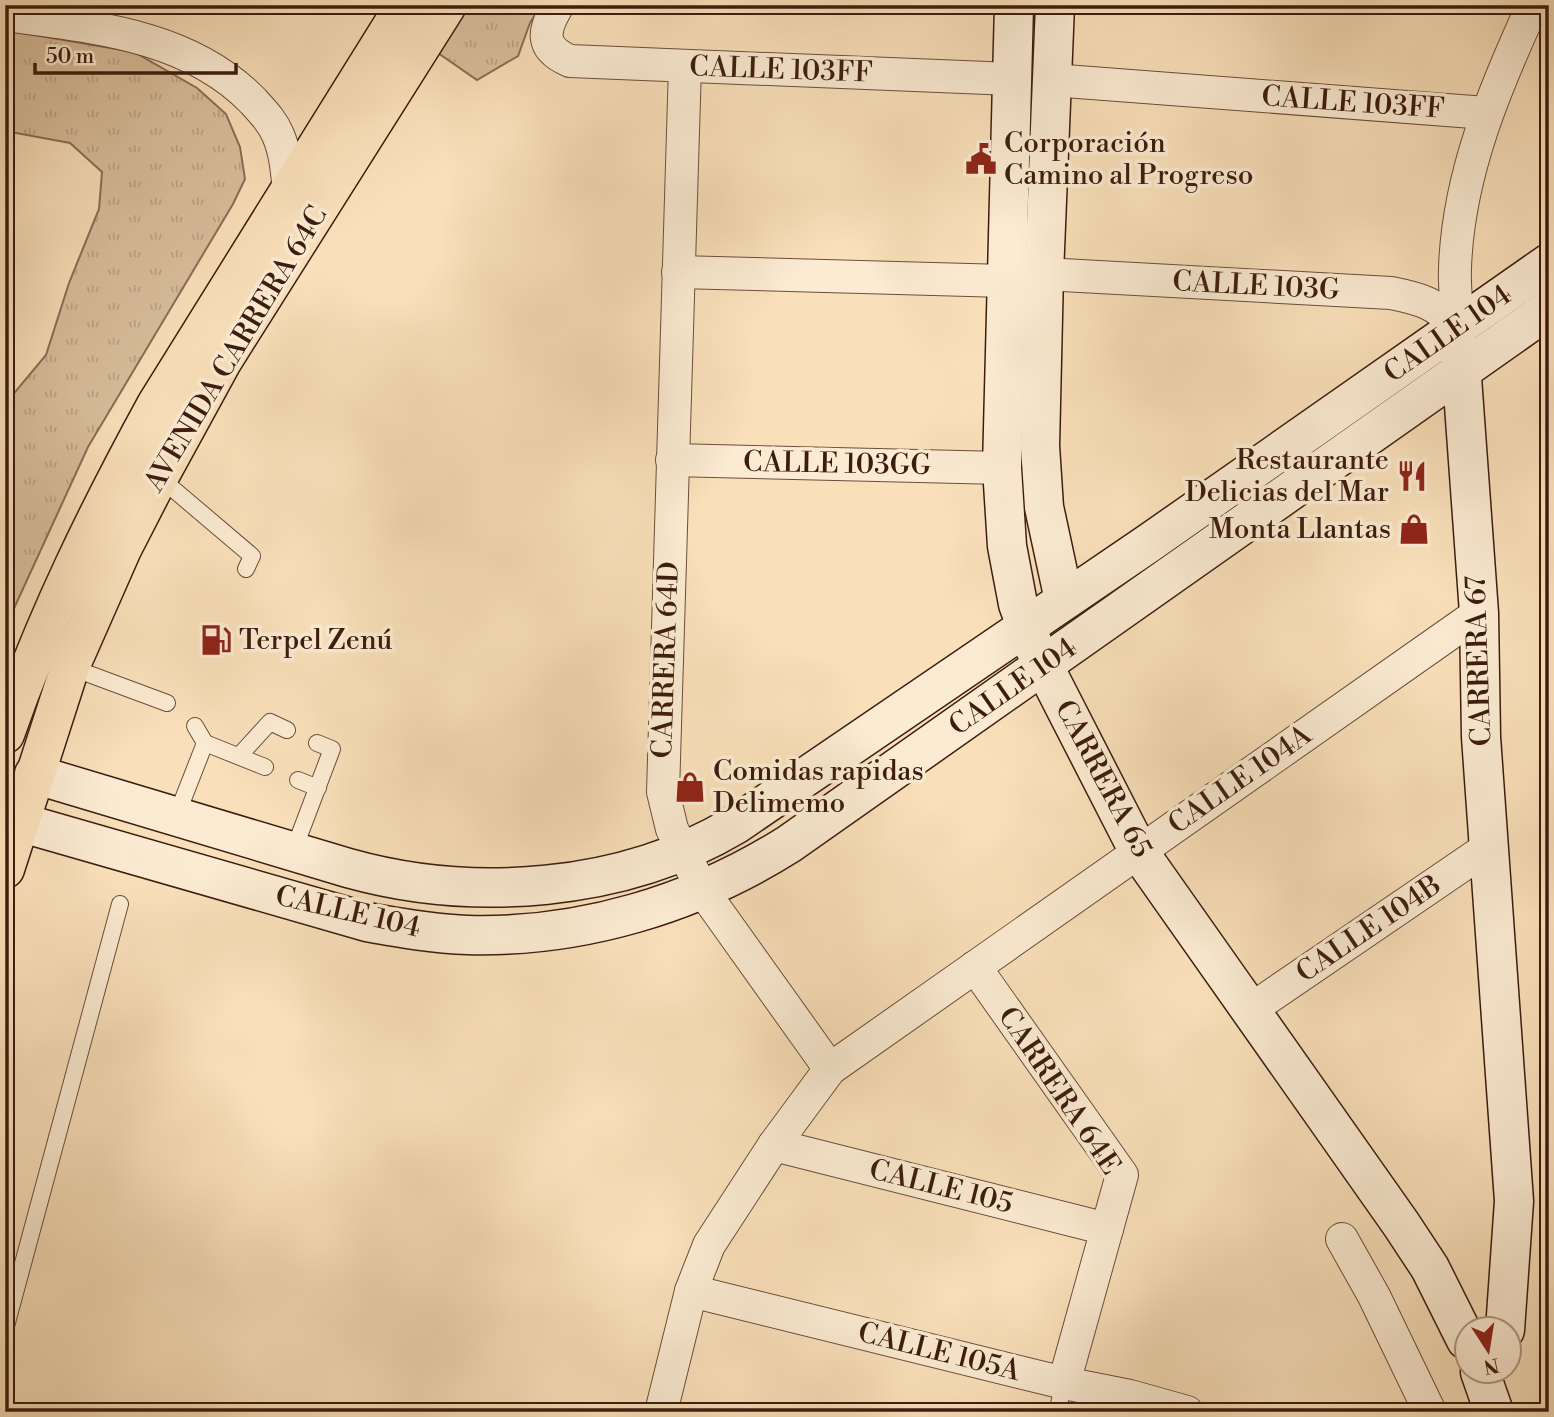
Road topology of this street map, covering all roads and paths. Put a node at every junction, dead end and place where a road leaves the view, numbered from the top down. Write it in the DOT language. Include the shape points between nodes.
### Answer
graph roads {
  1 [pos="405,5"];
  2 [pos="447,5"];
  3 [pos="558,5"];
  4 [pos="1014,5"];
  5 [pos="1055,5"];
  6 [pos="1532,5"];
  7 [pos="5,15"];
  8 [pos="685,66"];
  9 [pos="1012,79"];
  10 [pos="1052,80"];
  11 [pos="1486,113"];
  12 [pos="289,192"];
  13 [pos="1549,263"];
  14 [pos="678,272"];
  15 [pos="1044,274"];
  16 [pos="1005,281"];
  17 [pos="1549,309"];
  18 [pos="1458,327"];
  19 [pos="1462,372"];
  20 [pos="672,460"];
  21 [pos="1002,468"];
  22 [pos="159,477"];
  23 [pos="246,569"];
  24 [pos="1065,600"];
  25 [pos="1479,613"];
  26 [pos="1025,626"];
  27 [pos="1043,666"];
  28 [pos="70,667"];
  29 [pos="167,703"];
  30 [pos="195,726"];
  31 [pos="287,730"];
  32 [pos="5,734"];
  33 [pos="205,743"];
  34 [pos="317,743"];
  35 [pos="239,756"];
  36 [pos="265,767"];
  37 [pos="34,774"];
  38 [pos="298,780"];
  39 [pos="318,788"];
  40 [pos="176,817"];
  41 [pos="19,822"];
  42 [pos="1489,847"];
  43 [pos="293,852"];
  44 [pos="682,852"];
  45 [pos="1139,852"];
  46 [pos="5,869"];
  47 [pos="703,891"];
  48 [pos="120,904"];
  49 [pos="975,967"];
  50 [pos="1250,1010"];
  51 [pos="830,1069"];
  52 [pos="775,1145"];
  53 [pos="1107,1229"];
  54 [pos="1342,1239"];
  55 [pos="691,1291"];
  56 [pos="1454,1316"];
  57 [pos="1506,1316"];
  58 [pos="5,1330"];
  59 [pos="1485,1386"];
  60 [pos="1505,1386"];
  61 [pos="1061,1397"];
  62 [pos="661,1412"];
  63 [pos="1187,1412"];
  64 [pos="1430,1412"];
  65 [pos="1494,1412"];
  66 [pos="1507,1412"];
  1 -- 12 [label="main road, AVENIDA CARRERA 64C"];
  2 -- 22 [label="main road, AVENIDA CARRERA 64C" via="223,359"];
  3 -- 8 [label="street, CALLE 103FF" via="545,31 547,41 553,52 570,61"];
  4 -- 9 [label="main road, CARRERA 65"];
  5 -- 10 [label="main road"];
  6 -- 11 [label="street, CARRERA 67"];
  7 -- 12 [label="street" via="119,32 164,45 223,75 269,118 285,156"];
  8 -- 9 [label="street, CALLE 103FF"];
  8 -- 14 [label="street, CARRERA 64D"];
  9 -- 16 [label="main road, CARRERA 65"];
  10 -- 11 [label="street, CALLE 103FF"];
  10 -- 15 [label="main road"];
  11 -- 18 [label="street, CARRERA 67" via="1460,218 1455,268"];
  12 -- 32 [label="main road, AVENIDA CARRERA 64C" via="130,453 40,639"];
  13 -- 18 [label="main road, CALLE 104"];
  14 -- 16 [label="street"];
  14 -- 20 [label="street, CARRERA 64D"];
  15 -- 18 [label="street, CALLE 103G" via="1391,293 1426,301"];
  15 -- 24 [label="main road" via="1040,446 1050,540"];
  16 -- 21 [label="main road, CARRERA 65"];
  17 -- 19 [label="main road, CALLE 104"];
  18 -- 19 [label="main road, CARRERA 67"];
  18 -- 24 [label="main road, CALLE 104"];
  19 -- 25 [label="main road, CARRERA 67"];
  19 -- 27 [label="main road, CALLE 104"];
  20 -- 21 [label="street, CALLE 103GG"];
  20 -- 44 [label="street, CARRERA 64D" via="663,792"];
  21 -- 26 [label="main road, CARRERA 65" via="1007,546"];
  22 -- 23 [label="lane" via="253,556"];
  22 -- 28 [label="main road, AVENIDA CARRERA 64C"];
  24 -- 26 [label="main road, CALLE 104"];
  25 -- 42 [label="main road, CARRERA 67" via="1480,723"];
  25 -- 45 [label="street, CALLE 104A"];
  26 -- 27 [label="main road, CARRERA 65"];
  26 -- 44 [label="main road, CALLE 104" via="735,825"];
  27 -- 45 [label="main road, CARRERA 65"];
  27 -- 47 [label="main road, CALLE 104" via="789,844"];
  28 -- 29 [label="lane"];
  28 -- 37 [label="main road, AVENIDA CARRERA 64C"];
  30 -- 33 [label="lane"];
  31 -- 35 [label="lane" via="271,722"];
  33 -- 35 [label="lane"];
  33 -- 40 [label="lane"];
  34 -- 39 [label="lane" via="332,749"];
  35 -- 36 [label="lane"];
  37 -- 40 [label="main road, CALLE 104"];
  37 -- 41 [label="main road, AVENIDA CARRERA 64C"];
  38 -- 39 [label="lane"];
  39 -- 43 [label="lane"];
  40 -- 43 [label="main road, CALLE 104"];
  41 -- 46 [label="main road, AVENIDA CARRERA 64C"];
  41 -- 47 [label="main road, CALLE 104" via="367,922 425,932 529,933 661,906"];
  42 -- 50 [label="street, CALLE 104B"];
  42 -- 57 [label="main road, CARRERA 67" via="1514,1201"];
  43 -- 44 [label="main road, CALLE 104" via="378,877 500,887 581,880"];
  44 -- 47 [label="street, CARRERA 64D"];
  45 -- 49 [label="street, CALLE 104A"];
  45 -- 50 [label="main road, CARRERA 65"];
  47 -- 51 [label="street, CARRERA 64D"];
  48 -- 58 [label="lane"];
  49 -- 51 [label="street, CALLE 104A"];
  49 -- 53 [label="street, CARRERA 64E" via="1122,1175"];
  50 -- 56 [label="main road, CARRERA 65" via="1401,1223"];
  51 -- 52 [label="street"];
  52 -- 53 [label="street, CALLE 105"];
  52 -- 55 [label="street" via="709,1245"];
  53 -- 61 [label="street, CARRERA 64E"];
  54 -- 64 [label="street"];
  55 -- 61 [label="street, CALLE 105A"];
  55 -- 62 [label="street"];
  59 -- 65 [label="main road"];
  60 -- 66 [label="main road"];
  61 -- 63 [label="street, CALLE 105A" via="1130,1396"];
}
